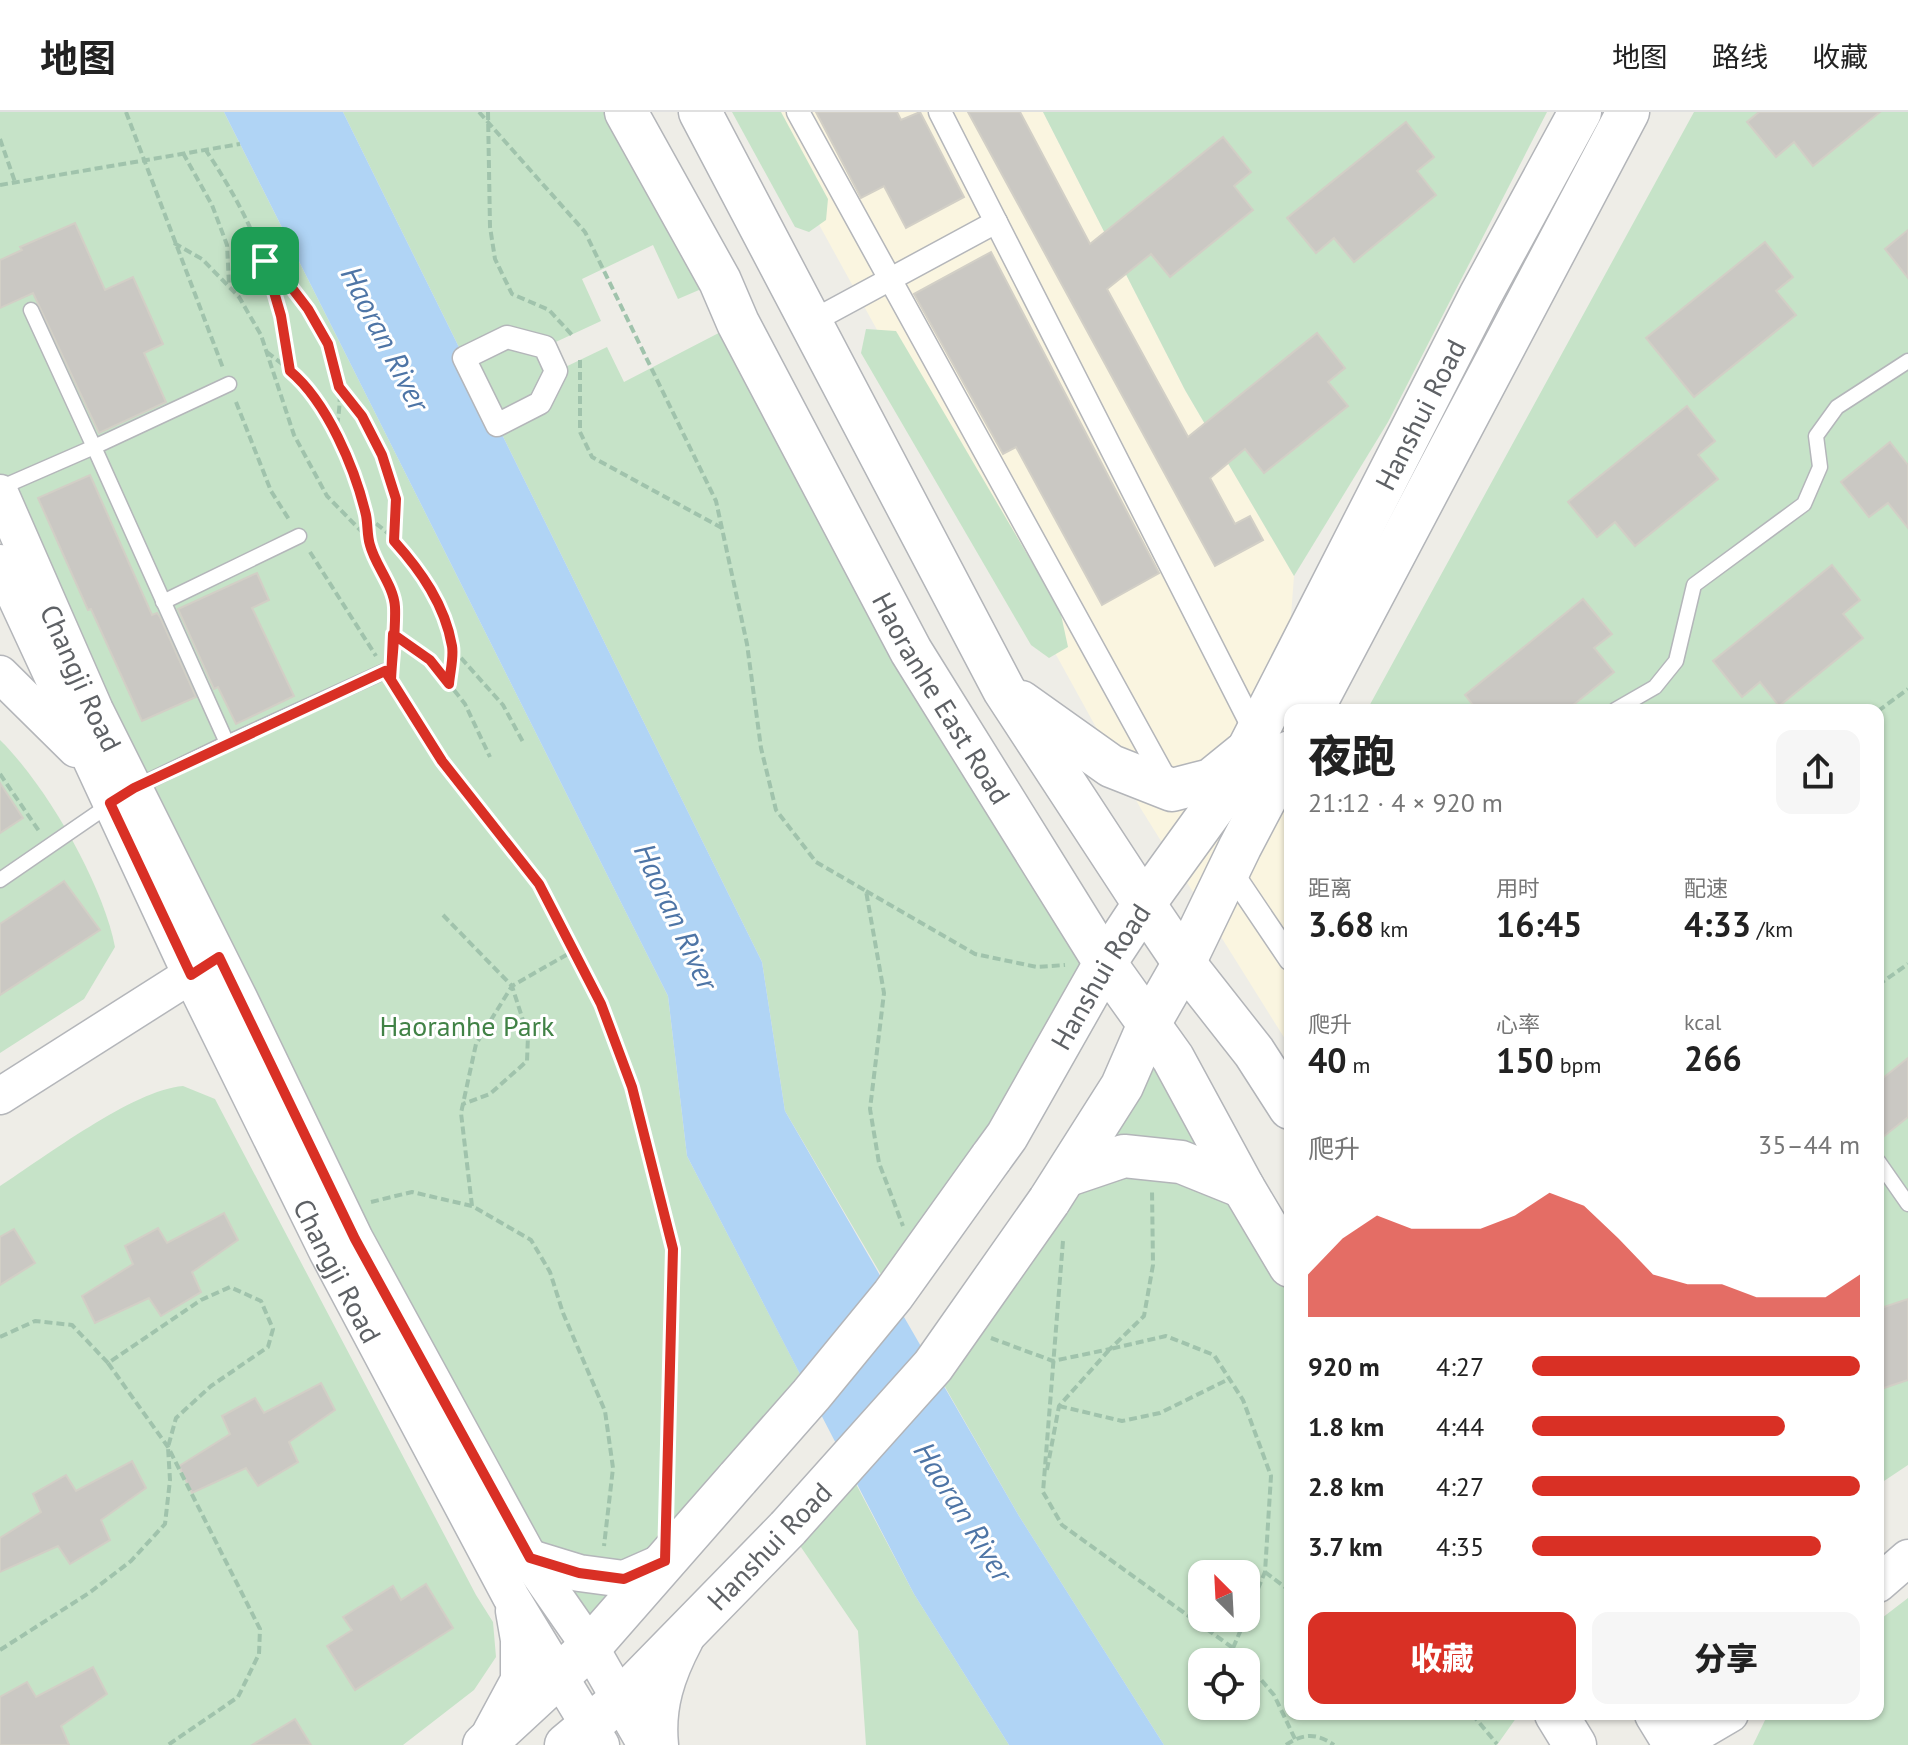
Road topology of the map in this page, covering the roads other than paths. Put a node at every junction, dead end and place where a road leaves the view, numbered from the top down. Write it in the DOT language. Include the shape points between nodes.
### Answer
graph roads {
  1 [pos="626,112"];
  2 [pos="700,112"];
  3 [pos="798,112"];
  4 [pos="940,112"];
  5 [pos="1580,112"];
  6 [pos="1628,112"];
  7 [pos="996,222"];
  8 [pos="890,279"];
  9 [pos="31,310"];
  10 [pos="811,322"];
  11 [pos="1908,361"];
  12 [pos="229,384"];
  13 [pos="94,447"];
  14 [pos="0,491"];
  15 [pos="299,536"];
  16 [pos="0,563"];
  17 [pos="163,602"];
  18 [pos="0,674"];
  19 [pos="388,675"];
  20 [pos="1004,690"];
  21 [pos="1295,704"];
  22 [pos="1315,704"];
  23 [pos="1625,704"];
  24 [pos="1284,728"];
  25 [pos="227,743"];
  26 [pos="1274,750"];
  27 [pos="93,765"];
  28 [pos="1172,790"];
  29 [pos="122,796"];
  30 [pos="1230,870"];
  31 [pos="0,880"];
  32 [pos="1144,904"];
  33 [pos="1284,950"];
  34 [pos="1105,963"];
  35 [pos="1184,963"];
  36 [pos="205,966"];
  37 [pos="1149,1024"];
  38 [pos="0,1096"];
  39 [pos="1284,1099"];
  40 [pos="1884,1170"];
  41 [pos="1243,1187"];
  42 [pos="1060,1204"];
  43 [pos="1908,1204"];
  44 [pos="1284,1256"];
  45 [pos="530,1558"];
  46 [pos="1908,1558"];
  47 [pos="665,1561"];
  48 [pos="1884,1579"];
  49 [pos="511,1597"];
  50 [pos="691,1627"];
  51 [pos="590,1647"];
  52 [pos="560,1675"];
  53 [pos="621,1699"];
  54 [pos="1560,1720"];
  55 [pos="1660,1720"];
  56 [pos="1720,1720"];
  57 [pos="586,1738"];
  58 [pos="484,1745"];
  59 [pos="646,1745"];
  60 [pos="660,1745"];
  61 [pos="1575,1745"];
  62 [pos="1676,1745"];
  1 -- 34 [label="main road, Haoranhe East Road" via="720,281 911,651"];
  2 -- 10 [label="main road, Haoranhe East Road"];
  3 -- 8 [label="street"];
  4 -- 7 [label="street"];
  5 -- 21 [label="main road, Hanshui Road" via="1480,296"];
  6 -- 22 [label="main road, Hanshui Road"];
  7 -- 8 [label="street"];
  7 -- 26 [label="street"];
  8 -- 10 [label="street"];
  8 -- 28 [label="street"];
  9 -- 13 [label="lane"];
  10 -- 20 [label="main road, Haoranhe East Road"];
  11 -- 23 [label="lane" via="1837,407 1816,436 1820,467 1804,504 1694,585 1676,661 1655,687"];
  12 -- 13 [label="lane"];
  13 -- 14 [label="lane"];
  13 -- 17 [label="lane"];
  14 -- 29 [label="street, Changji Road" via="95,710"];
  15 -- 17 [label="lane"];
  16 -- 27 [label="street, Changji Road"];
  17 -- 25 [label="lane"];
  18 -- 27 [label="street"];
  19 -- 25 [label="lane"];
  20 -- 28 [label="main road" via="1111,766"];
  20 -- 32 [label="main road, Haoranhe East Road"];
  24 -- 26 [label="main road, Hanshui Road"];
  25 -- 29 [label="lane"];
  26 -- 28 [label="main road" via="1211,780"];
  26 -- 30 [label="main road, Hanshui Road"];
  26 -- 32 [label="main road, Hanshui Road" via="1230,785"];
  27 -- 29 [label="street, Changji Road"];
  29 -- 31 [label="lane"];
  29 -- 36 [label="street, Changji Road"];
  30 -- 33 [label="street"];
  30 -- 35 [label="main road, Hanshui Road"];
  32 -- 34 [label="main road, Hanshui Road"];
  32 -- 35 [label="main road, Haoranhe East Road"];
  34 -- 37 [label="main road, Haoranhe East Road"];
  34 -- 47 [label="main road, Hanshui Road, bridge" via="1007,1136 893,1295"];
  35 -- 37 [label="main road, Hanshui Road"];
  35 -- 39 [label="main road, Haoranhe East Road"];
  36 -- 38 [label="street"];
  36 -- 45 [label="street, Changji Road"];
  36 -- 49 [label="street, Changji Road" via="327,1251"];
  37 -- 41 [label="main road, Haoranhe East Road"];
  37 -- 42 [label="main road, Hanshui Road"];
  40 -- 43 [label="lane"];
  41 -- 42 [label="main road" via="1181,1162 1124,1156"];
  41 -- 44 [label="main road, Haoranhe East Road"];
  42 -- 50 [label="main road, Hanshui Road, bridge" via="933,1366"];
  45 -- 47 [label="street" via="624,1579"];
  45 -- 51 [label="street, Changji Road"];
  46 -- 48 [label="street"];
  47 -- 51 [label="main road, Hanshui Road"];
  49 -- 52 [label="street, Changji Road"];
  49 -- 58 [label="street" via="519,1680"];
  50 -- 53 [label="main road, Hanshui Road"];
  50 -- 60 [label="street" via="667,1674 658,1721"];
  51 -- 52 [label="main road, Hanshui Road"];
  51 -- 53 [label="street, Changji Road"];
  52 -- 57 [label="street, Changji Road"];
  52 -- 58 [label="main road, Hanshui Road"];
  53 -- 57 [label="main road, Hanshui Road"];
  53 -- 59 [label="street, Changji Road"];
  54 -- 61 [label="main road"];
  55 -- 62 [label="main road"];
  56 -- 62 [label="street"];
}
